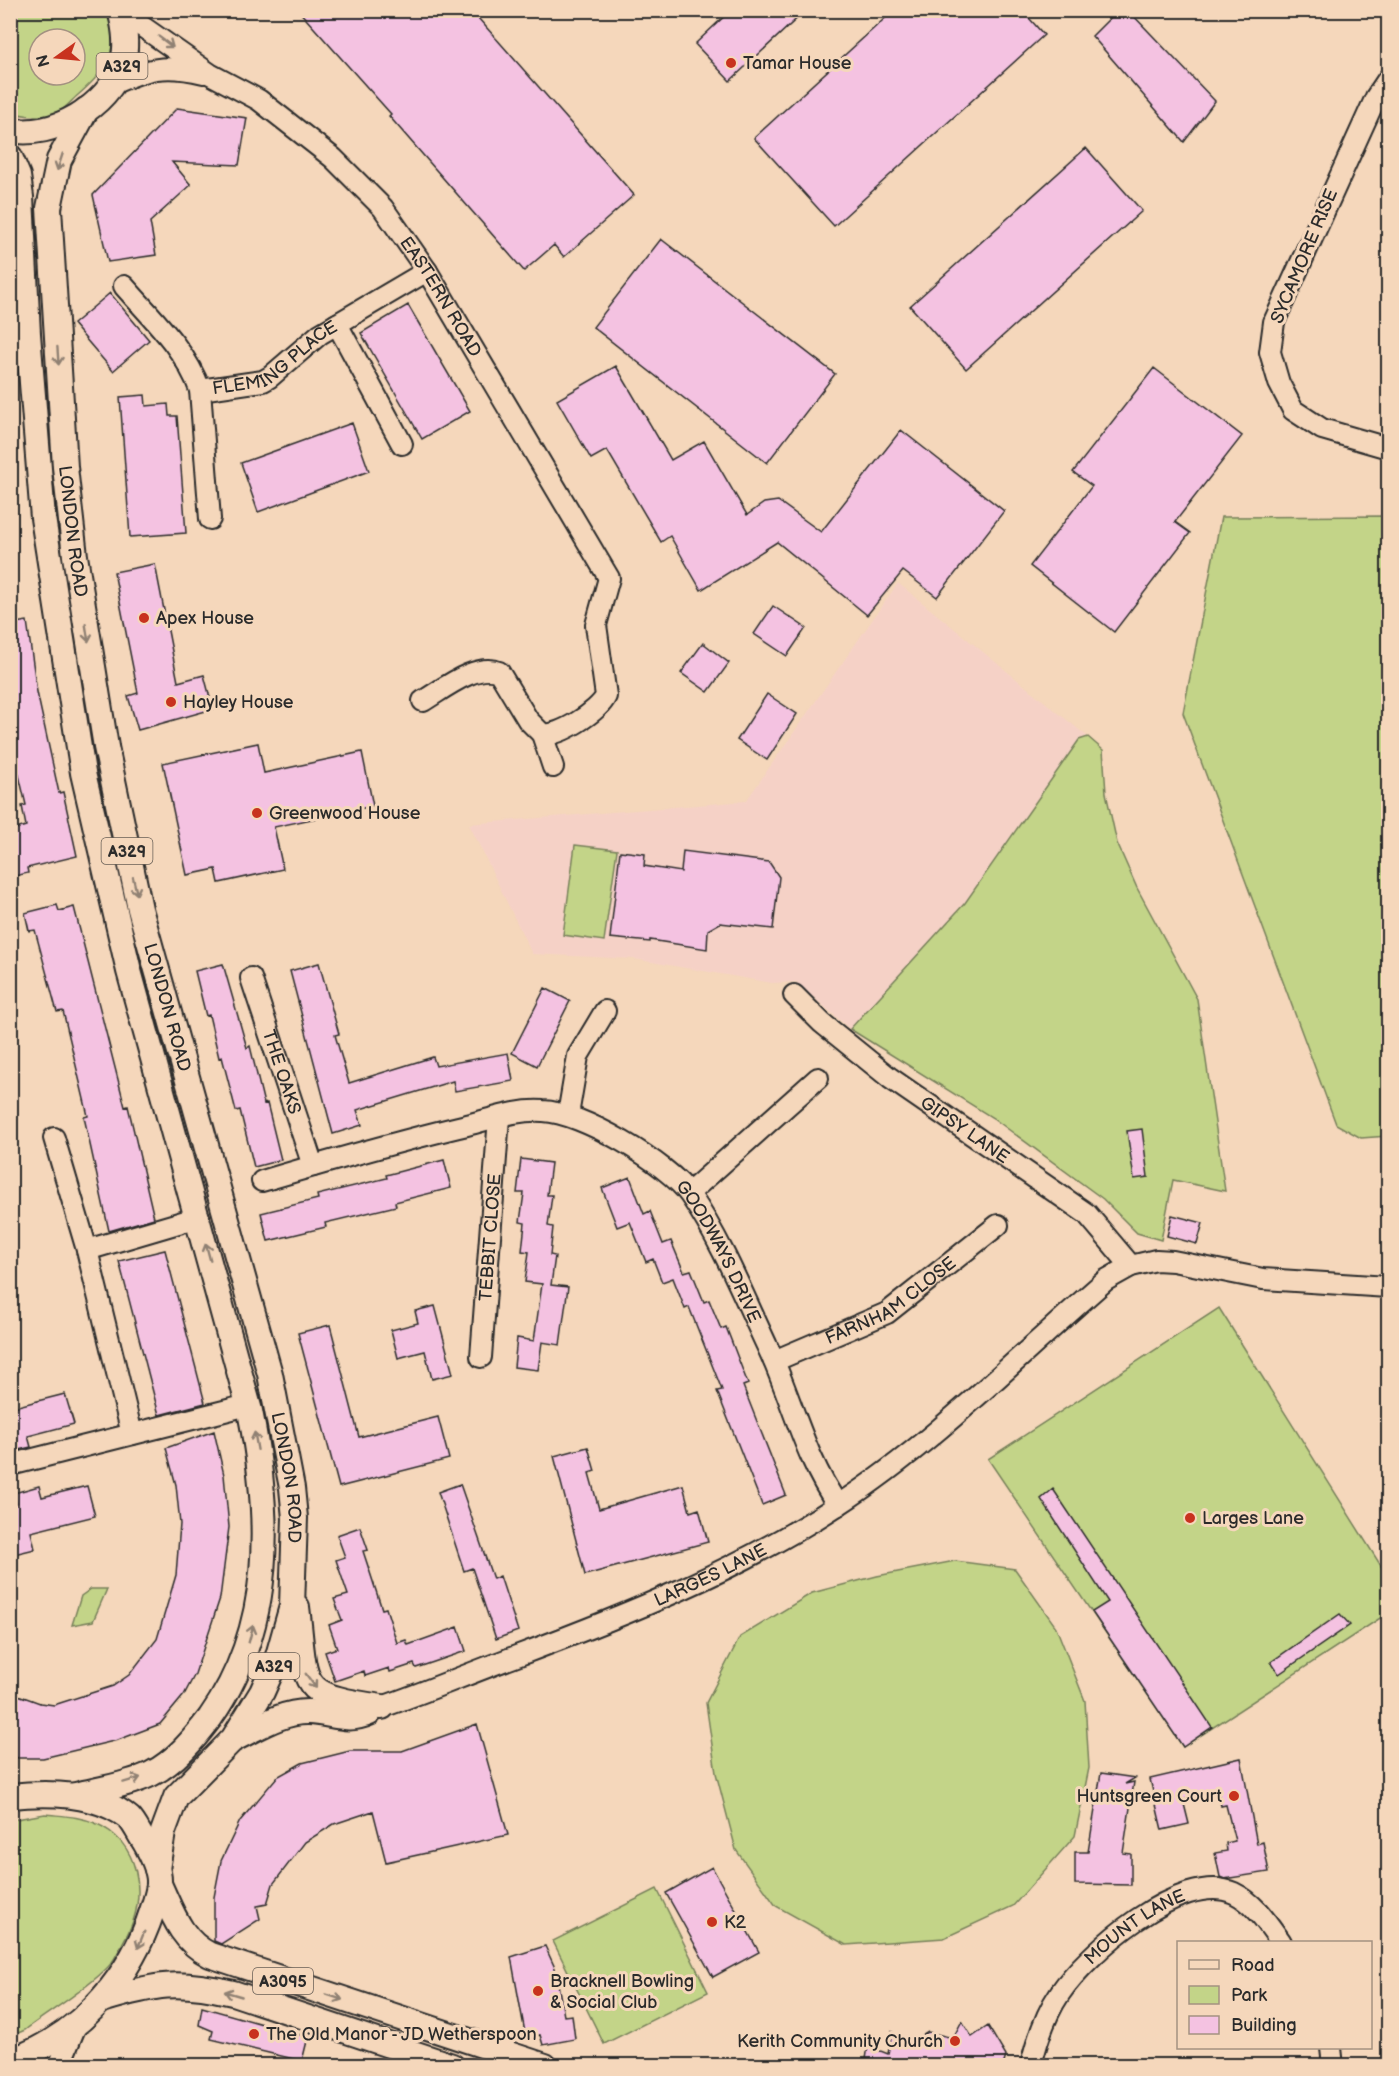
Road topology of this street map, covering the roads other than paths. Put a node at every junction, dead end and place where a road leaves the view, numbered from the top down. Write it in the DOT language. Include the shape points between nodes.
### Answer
graph roads {
  1 [pos="120,10"];
  2 [pos="210,74"];
  3 [pos="1389,79"];
  4 [pos="110,85"];
  5 [pos="86,110"];
  6 [pos="10,130"];
  7 [pos="10,157"];
  8 [pos="427,271"];
  9 [pos="124,286"];
  10 [pos="337,324"];
  11 [pos="200,390"];
  12 [pos="402,444"];
  13 [pos="1389,448"];
  14 [pos="210,519"];
  15 [pos="423,701"];
  16 [pos="542,734"];
  17 [pos="553,767"];
  18 [pos="251,978"];
  19 [pos="794,995"];
  20 [pos="605,1011"];
  21 [pos="818,1078"];
  22 [pos="568,1115"];
  23 [pos="499,1117"];
  24 [pos="54,1138"];
  25 [pos="313,1166"];
  26 [pos="262,1181"];
  27 [pos="688,1193"];
  28 [pos="199,1217"];
  29 [pos="998,1225"];
  30 [pos="87,1250"];
  31 [pos="1131,1266"];
  32 [pos="1389,1287"];
  33 [pos="481,1357"];
  34 [pos="774,1361"];
  35 [pos="236,1408"];
  36 [pos="132,1434"];
  37 [pos="10,1465"];
  38 [pos="838,1505"];
  39 [pos="294,1584"];
  40 [pos="382,1707"];
  41 [pos="233,1739"];
  42 [pos="17,1792"];
  43 [pos="76,1795"];
  44 [pos="158,1877"];
  45 [pos="1280,1941"];
  46 [pos="102,2000"];
  47 [pos="78,2020"];
  48 [pos="1331,2049"];
  49 [pos="10,2061"];
  50 [pos="59,2066"];
  51 [pos="452,2066"];
  52 [pos="545,2066"];
  53 [pos="1031,2066"];
  54 [pos="1333,2066"];
  1 -- 2 [label="street, EASTERN ROAD, one-way"];
  1 -- 4 [label="main road, A329" via="126,32 124,51 122,66"];
  2 -- 4 [label="street, EASTERN ROAD" via="150,68"];
  2 -- 8 [label="street, EASTERN ROAD" via="259,100 333,158 383,208"];
  3 -- 13 [label="street, SYCAMORE RISE" via="1372,105 1274,322 1270,352 1279,383 1293,410 1322,429"];
  4 -- 5 [label="main road, A329"];
  5 -- 6 [label="main road, A329" via="55,127 29,132"];
  5 -- 39 [label="main road, LONDON ROAD / A329, one-way" via="59,160 49,208 64,456 75,556 108,755 140,909 279,1415 292,1488"];
  7 -- 28 [label="main road, LONDON ROAD / A329" via="21,197 44,518 81,762 129,971"];
  8 -- 10 [label="street, FLEMING PLACE"];
  8 -- 16 [label="street, EASTERN ROAD" via="609,578 596,625 606,696 578,722 548,736"];
  9 -- 11 [label="street" via="167,335 194,374"];
  10 -- 11 [label="street, FLEMING PLACE" via="262,381"];
  10 -- 12 [label="street"];
  11 -- 14 [label="street, FLEMING PLACE"];
  15 -- 16 [label="street" via="473,674 495,670 535,731"];
  16 -- 17 [label="street"];
  18 -- 25 [label="street, THE OAKS"];
  19 -- 31 [label="street, GIPSY LANE" via="890,1078 1087,1214"];
  20 -- 22 [label="street" via="579,1056"];
  21 -- 27 [label="street"];
  22 -- 23 [label="street, GOODWAYS DRIVE" via="543,1110"];
  22 -- 27 [label="street, GOODWAYS DRIVE" via="634,1147"];
  23 -- 25 [label="street"];
  23 -- 33 [label="street, TEBBIT CLOSE"];
  24 -- 30 [label="street"];
  25 -- 26 [label="street"];
  27 -- 34 [label="street, GOODWAYS DRIVE" via="728,1263"];
  28 -- 30 [label="street"];
  43 -- 28 [label="main road, LONDON ROAD / A329, one-way" via="151,1774 177,1755 204,1725 233,1682 256,1616 266,1541 261,1468"];
  29 -- 34 [label="street, FARNHAM CLOSE" via="887,1313"];
  30 -- 36 [label="street"];
  31 -- 32 [label="street, LARGES LANE" via="1156,1260 1173,1261 1263,1279"];
  31 -- 38 [label="street, LARGES LANE" via="1097,1288 940,1428"];
  34 -- 38 [label="street, GOODWAYS DRIVE" via="818,1469"];
  35 -- 36 [label="street"];
  36 -- 37 [label="street"];
  38 -- 40 [label="street, LARGES LANE" via="750,1557 677,1592"];
  39 -- 40 [label="main road, one-way" via="302,1667 309,1682 333,1699"];
  39 -- 41 [label="main road, LONDON ROAD / A329" via="278,1656 262,1692"];
  40 -- 41 [label="main road" via="353,1719 299,1713"];
  41 -- 44 [label="main road, LONDON ROAD / A329" via="176,1797 163,1832"];
  42 -- 43 [label="main road, A329"];
  43 -- 44 [label="main road, A329" via="112,1807 130,1819 148,1848"];
  44 -- 46 [label="main road, A329, one-way" via="150,1917 136,1951"];
  44 -- 52 [label="main road, A3095, one-way" via="179,1926 200,1950"];
  45 -- 53 [label="street, MOUNT LANE" via="1260,1913 1233,1893 1216,1889 1184,1893 1113,1938 1077,1970 1047,2014"];
  46 -- 47 [label="main road, A329"];
  51 -- 46 [label="main road, A3095, one-way" via="199,1985 160,1984"];
  47 -- 49 [label="main road, A329" via="49,2043"];
  47 -- 50 [label="street"];
  48 -- 54 [label="street"];
}
